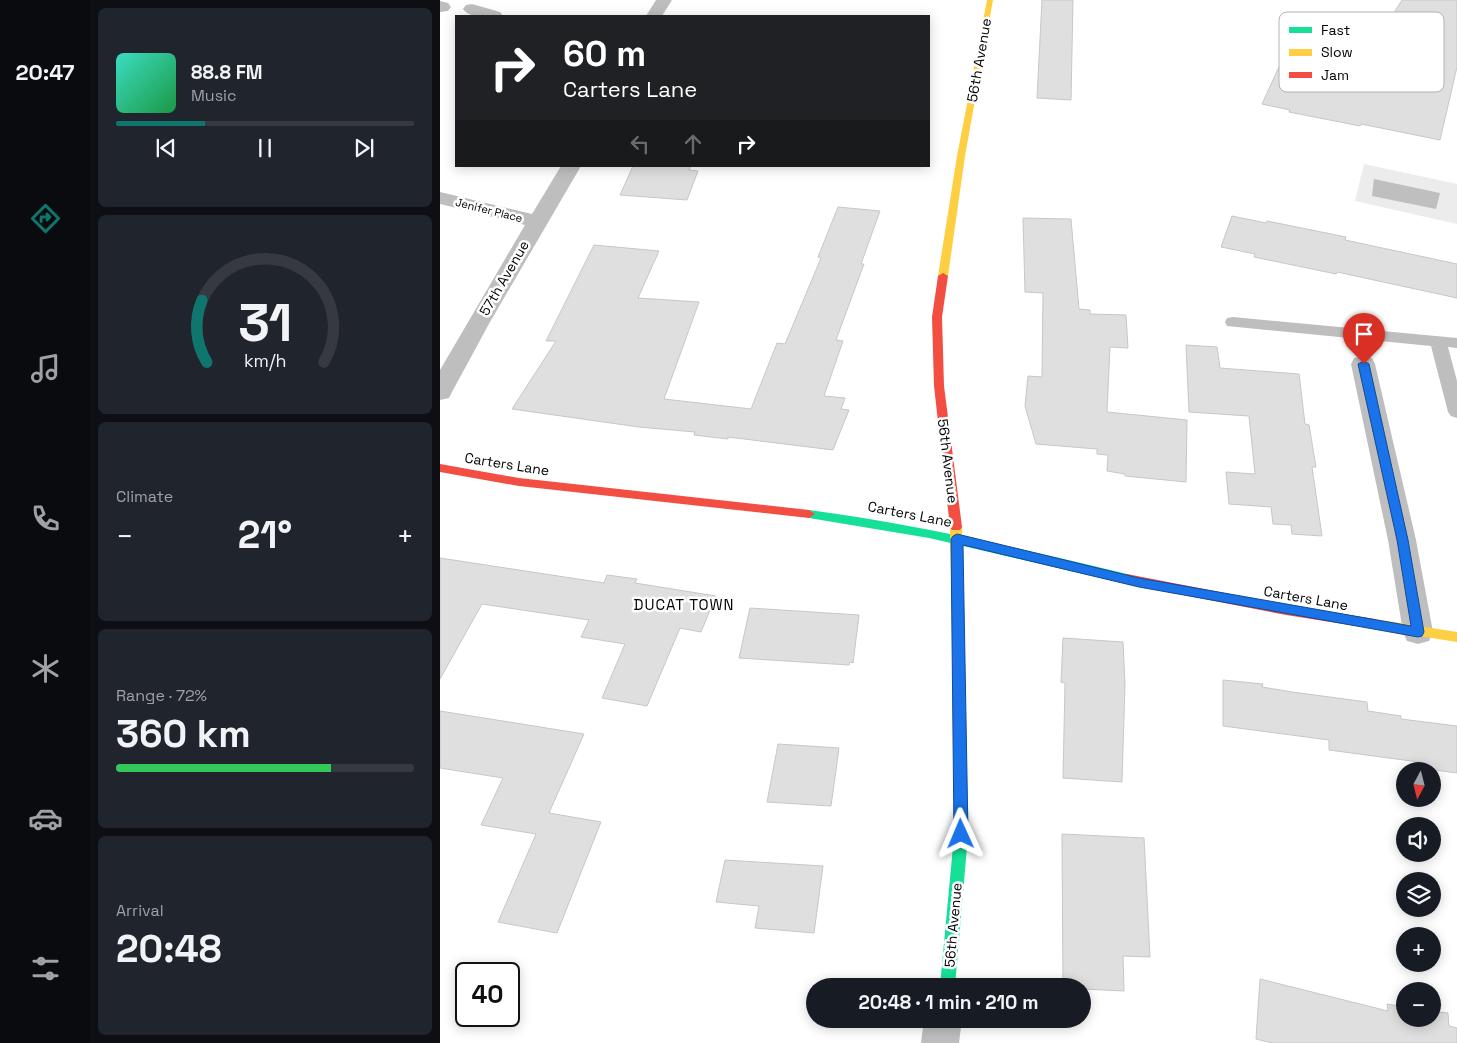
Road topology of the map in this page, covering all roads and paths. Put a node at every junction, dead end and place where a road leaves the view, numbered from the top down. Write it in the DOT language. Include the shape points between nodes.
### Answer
graph roads {
  1 [pos="664,0"];
  2 [pos="990,0"];
  3 [pos="472,9"];
  4 [pos="491,15"];
  5 [pos="655,15"];
  6 [pos="570,167"];
  7 [pos="440,198"];
  8 [pos="537,222"];
  9 [pos="1233,322"];
  10 [pos="1438,341"];
  11 [pos="1457,343"];
  12 [pos="1364,364"];
  13 [pos="440,392"];
  14 [pos="1457,412"];
  15 [pos="440,468"];
  16 [pos="957,539"];
  17 [pos="1418,632"];
  18 [pos="1457,637"];
  19 [pos="948,978"];
  20 [pos="942,1028"];
  21 [pos="940,1043"];
  1 -- 5 [label="street"];
  2 -- 16 [label="street, 56th Avenue" via="961,156 937,317 939,386"];
  3 -- 4 [label="street"];
  6 -- 8 [label="street, 57th Avenue"];
  7 -- 8 [label="street, Jenifer Place"];
  8 -- 13 [label="street, 57th Avenue"];
  9 -- 10 [label="lane"];
  10 -- 11 [label="lane"];
  10 -- 14 [label="lane"];
  12 -- 17 [label="street"];
  15 -- 16 [label="street, Carters Lane" via="518,482 853,519"];
  16 -- 17 [label="street, Carters Lane" via="1139,582"];
  16 -- 19 [label="street, 56th Avenue" via="961,834"];
  17 -- 18 [label="street, Carters Lane"];
  20 -- 21 [label="street"];
}
